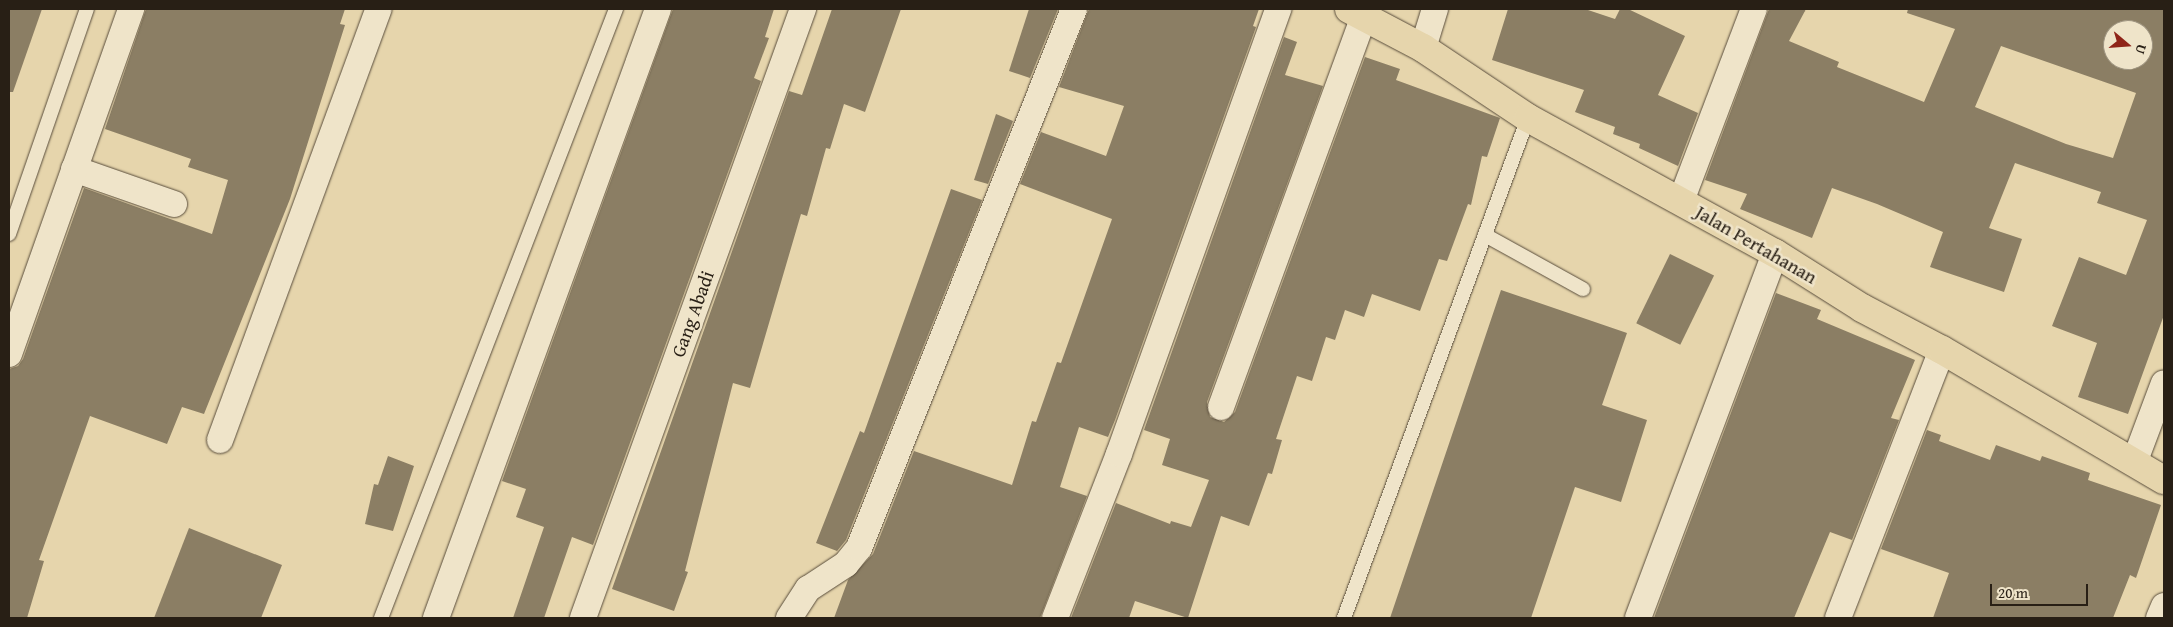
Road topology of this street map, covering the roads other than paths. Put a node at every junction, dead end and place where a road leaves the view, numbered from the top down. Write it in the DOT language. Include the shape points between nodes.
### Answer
graph roads {
  1 [pos="86,9"];
  2 [pos="131,9"];
  3 [pos="379,9"];
  4 [pos="616,9"];
  5 [pos="658,9"];
  6 [pos="803,9"];
  7 [pos="1074,9"];
  8 [pos="1278,9"];
  9 [pos="1436,9"];
  10 [pos="1754,9"];
  11 [pos="1356,13"];
  12 [pos="1423,48"];
  13 [pos="1528,118"];
  14 [pos="74,169"];
  15 [pos="1680,201"];
  16 [pos="174,204"];
  17 [pos="9,234"];
  18 [pos="1485,235"];
  19 [pos="1776,253"];
  20 [pos="1583,290"];
  21 [pos="1942,350"];
  22 [pos="9,354"];
  23 [pos="2164,383"];
  24 [pos="1220,407"];
  25 [pos="220,440"];
  26 [pos="2134,463"];
  27 [pos="2164,480"];
  28 [pos="2164,606"];
  29 [pos="381,618"];
  30 [pos="436,618"];
  31 [pos="582,618"];
  32 [pos="789,618"];
  33 [pos="1055,618"];
  34 [pos="1344,618"];
  35 [pos="1638,618"];
  36 [pos="1838,618"];
  37 [pos="2159,618"];
  1 -- 17 [label="lane"];
  2 -- 14 [label="street"];
  3 -- 25 [label="street"];
  4 -- 29 [label="lane"];
  5 -- 30 [label="street"];
  6 -- 31 [label="street, Gang Abadi"];
  7 -- 32 [label="street" via="859,548 846,564 808,589"];
  8 -- 33 [label="street" via="1119,454"];
  9 -- 12 [label="street"];
  10 -- 15 [label="street"];
  11 -- 12 [label="main road, Jalan Pertahanan"];
  11 -- 24 [label="street"];
  12 -- 13 [label="main road, Jalan Pertahanan"];
  13 -- 15 [label="main road, Jalan Pertahanan"];
  13 -- 18 [label="lane"];
  14 -- 16 [label="street"];
  14 -- 22 [label="street"];
  15 -- 19 [label="main road, Jalan Pertahanan"];
  18 -- 20 [label="lane"];
  18 -- 34 [label="lane"];
  19 -- 21 [label="main road, Jalan Pertahanan" via="1862,308"];
  19 -- 35 [label="street"];
  21 -- 26 [label="main road, Jalan Pertahanan"];
  21 -- 36 [label="street"];
  23 -- 26 [label="street"];
  26 -- 27 [label="main road, Jalan Pertahanan"];
  28 -- 37 [label="street"];
}
